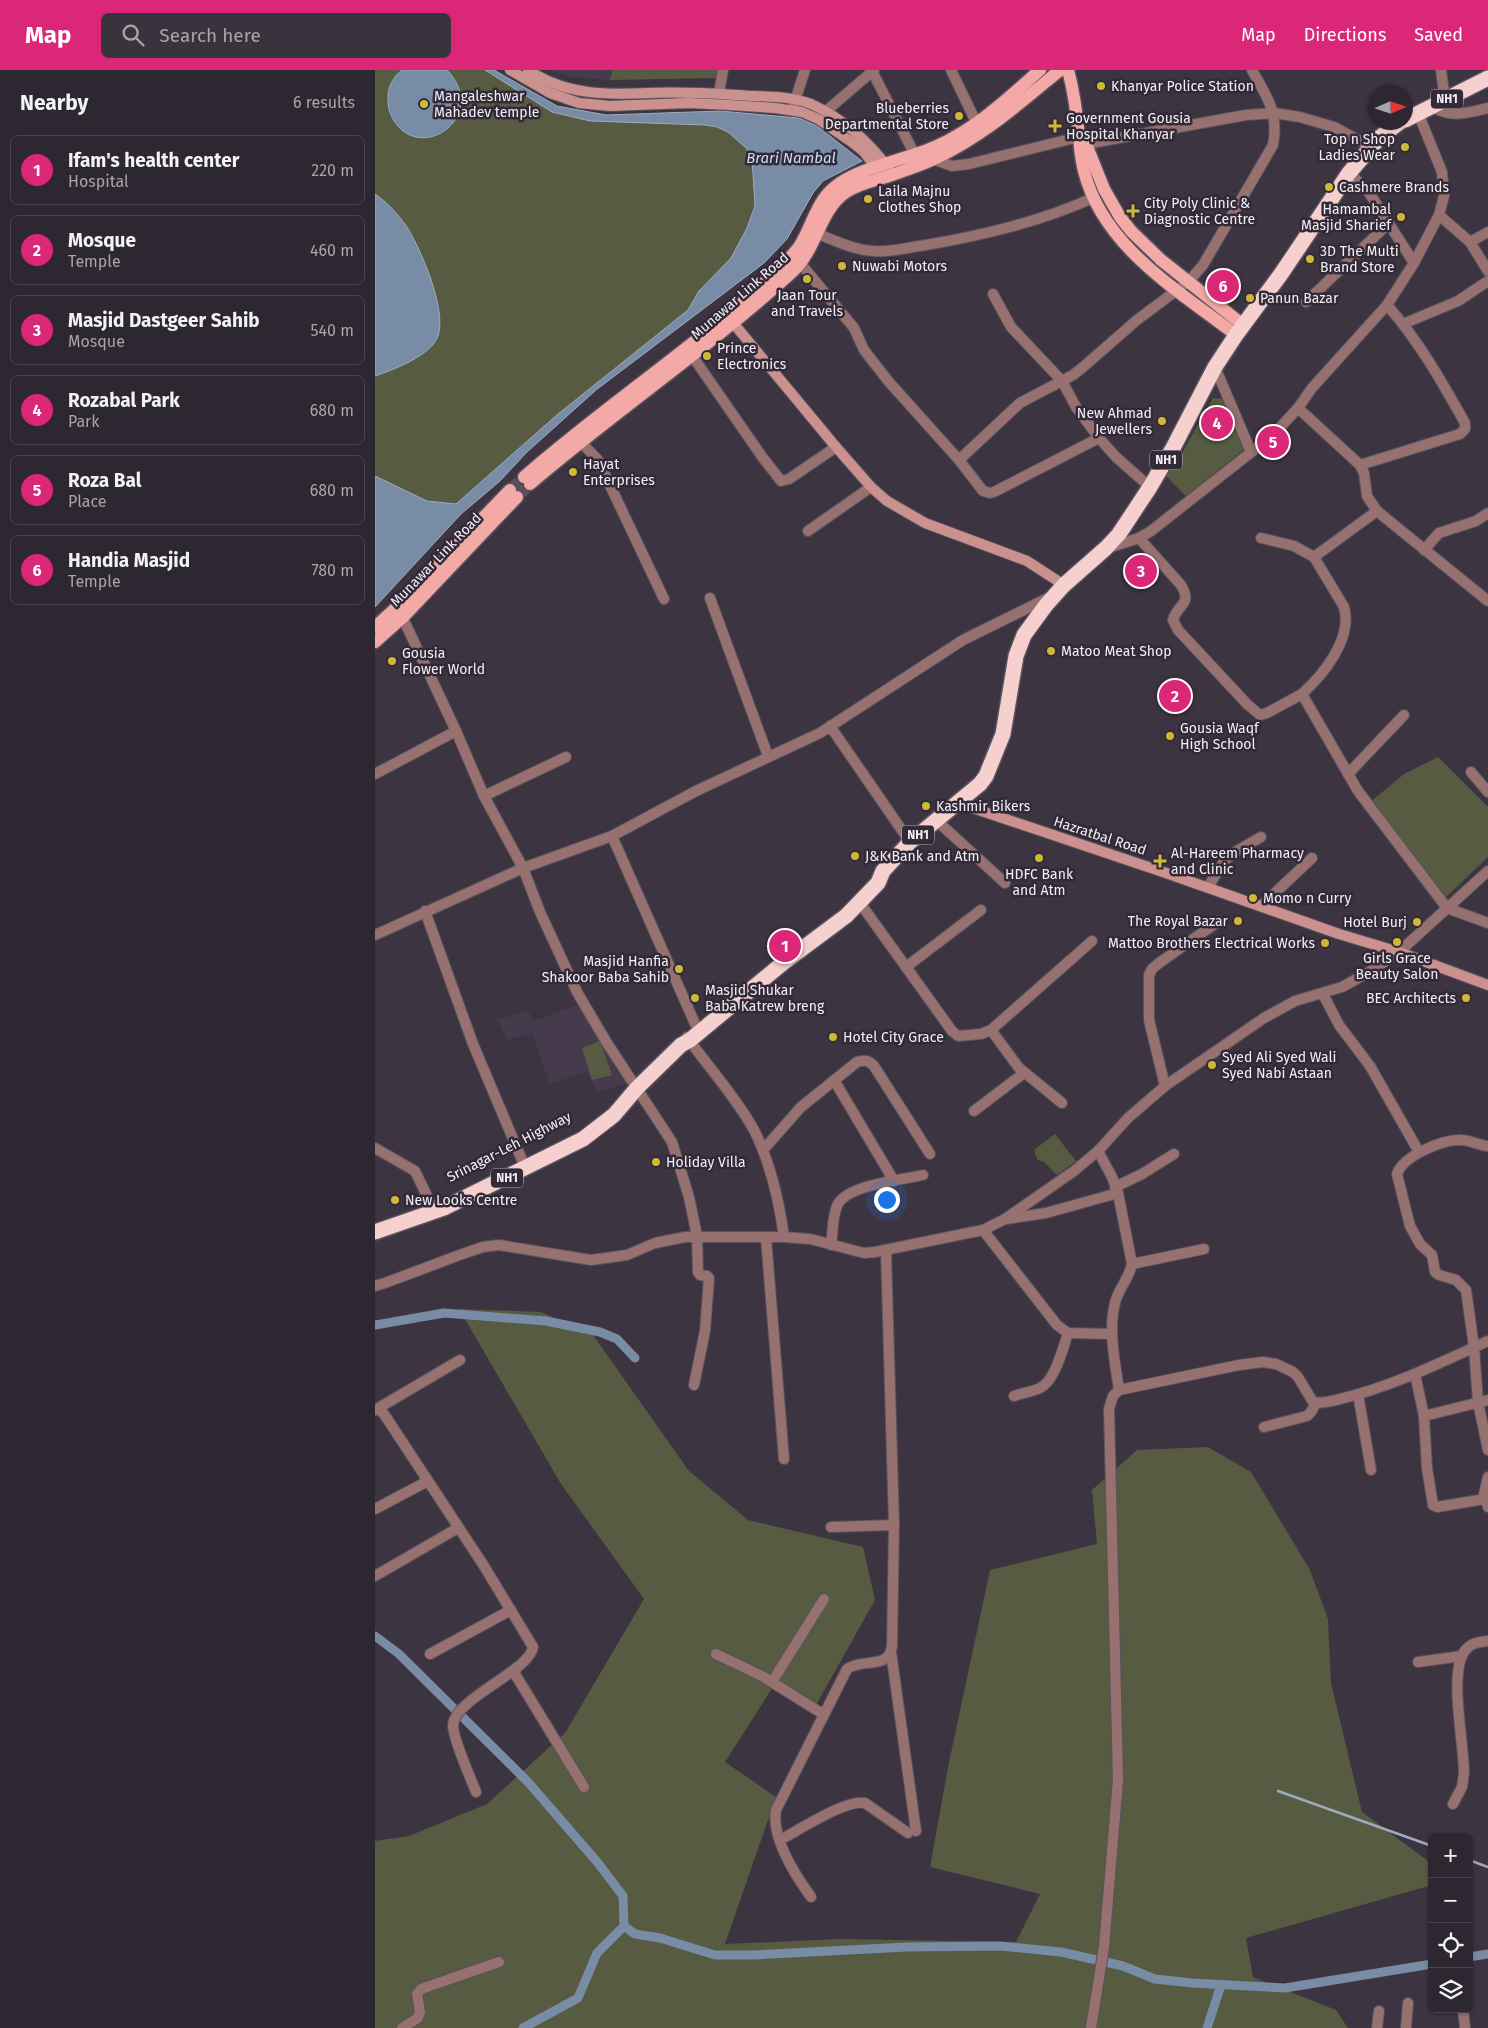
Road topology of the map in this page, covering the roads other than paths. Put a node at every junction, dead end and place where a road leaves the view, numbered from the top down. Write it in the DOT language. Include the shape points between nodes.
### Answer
graph roads {
  1 [pos="511,70"];
  2 [pos="528,70"];
  3 [pos="723,70"];
  4 [pos="805,70"];
  5 [pos="951,70"];
  6 [pos="1041,70"];
  7 [pos="1060,70"];
  8 [pos="1068,70"];
  9 [pos="1252,70"];
  10 [pos="1441,70"];
  11 [pos="873,71"];
  12 [pos="1488,78"];
  13 [pos="719,93"];
  14 [pos="796,99"];
  15 [pos="1488,108"];
  16 [pos="792,110"];
  17 [pos="1425,110"];
  18 [pos="825,112"];
  19 [pos="1274,113"];
  20 [pos="976,122"];
  21 [pos="1390,130"];
  22 [pos="1083,140"];
  23 [pos="1371,147"];
  24 [pos="915,155"];
  25 [pos="933,159"];
  26 [pos="885,171"];
  27 [pos="1349,173"];
  28 [pos="1093,198"];
  29 [pos="1439,215"];
  30 [pos="1389,222"];
  31 [pos="1488,232"];
  32 [pos="818,234"];
  33 [pos="1470,242"];
  34 [pos="1414,263"];
  35 [pos="801,264"];
  36 [pos="1488,270"];
  37 [pos="1189,280"];
  38 [pos="1488,281"];
  39 [pos="1178,290"];
  40 [pos="993,294"];
  41 [pos="1305,302"];
  42 [pos="1387,305"];
  43 [pos="730,320"];
  44 [pos="1403,324"];
  45 [pos="1240,330"];
  46 [pos="693,356"];
  47 [pos="1215,367"];
  48 [pos="1062,381"];
  49 [pos="1298,408"];
  50 [pos="578,438"];
  51 [pos="1099,438"];
  52 [pos="836,448"];
  53 [pos="1251,452"];
  54 [pos="959,460"];
  55 [pos="1360,464"];
  56 [pos="527,480"];
  57 [pos="871,487"];
  58 [pos="1150,487"];
  59 [pos="514,494"];
  60 [pos="1377,511"];
  61 [pos="1488,513"];
  62 [pos="809,531"];
  63 [pos="1139,538"];
  64 [pos="1261,538"];
  65 [pos="1106,548"];
  66 [pos="1424,550"];
  67 [pos="1314,557"];
  68 [pos="1060,590"];
  69 [pos="664,598"];
  70 [pos="710,598"];
  71 [pos="1488,601"];
  72 [pos="400,612"];
  73 [pos="376,639"];
  74 [pos="1302,694"];
  75 [pos="1404,715"];
  76 [pos="831,726"];
  77 [pos="457,731"];
  78 [pos="768,756"];
  79 [pos="566,757"];
  80 [pos="1471,772"];
  81 [pos="375,774"];
  82 [pos="1348,774"];
  83 [pos="1488,792"];
  84 [pos="484,796"];
  85 [pos="957,803"];
  86 [pos="936,820"];
  87 [pos="612,836"];
  88 [pos="1261,837"];
  89 [pos="910,842"];
  90 [pos="1312,858"];
  91 [pos="523,868"];
  92 [pos="883,871"];
  93 [pos="1488,871"];
  94 [pos="1005,883"];
  95 [pos="1208,887"];
  96 [pos="860,903"];
  97 [pos="1261,906"];
  98 [pos="1447,908"];
  99 [pos="981,910"];
  100 [pos="425,911"];
  101 [pos="1219,920"];
  102 [pos="1488,923"];
  103 [pos="375,935"];
  104 [pos="1092,941"];
  105 [pos="1399,952"];
  106 [pos="906,967"];
  107 [pos="1488,986"];
  108 [pos="1323,994"];
  109 [pos="991,1030"];
  110 [pos="688,1036"];
  111 [pos="1024,1073"];
  112 [pos="834,1080"];
  113 [pos="1165,1086"];
  114 [pos="637,1088"];
  115 [pos="626,1101"];
  116 [pos="1062,1103"];
  117 [pos="973,1111"];
  118 [pos="1488,1146"];
  119 [pos="375,1148"];
  120 [pos="763,1150"];
  121 [pos="1098,1151"];
  122 [pos="1419,1152"];
  123 [pos="931,1154"];
  124 [pos="1174,1154"];
  125 [pos="522,1160"];
  126 [pos="923,1176"];
  127 [pos="894,1181"];
  128 [pos="1117,1190"];
  129 [pos="431,1204"];
  130 [pos="1005,1219"];
  131 [pos="375,1224"];
  132 [pos="983,1230"];
  133 [pos="375,1232"];
  134 [pos="697,1236"];
  135 [pos="784,1237"];
  136 [pos="766,1238"];
  137 [pos="831,1245"];
  138 [pos="1204,1249"];
  139 [pos="886,1252"];
  140 [pos="1132,1264"];
  141 [pos="375,1286"];
  142 [pos="1068,1333"];
  143 [pos="1113,1334"];
  144 [pos="1488,1341"];
  145 [pos="1474,1347"];
  146 [pos="460,1360"];
  147 [pos="1415,1374"];
  148 [pos="694,1385"];
  149 [pos="1119,1390"];
  150 [pos="1358,1394"];
  151 [pos="1014,1396"];
  152 [pos="1483,1401"];
  153 [pos="1315,1403"];
  154 [pos="375,1410"];
  155 [pos="1423,1416"];
  156 [pos="1264,1427"];
  157 [pos="1488,1450"];
  158 [pos="784,1459"];
  159 [pos="1371,1470"];
  160 [pos="1488,1476"];
  161 [pos="428,1481"];
  162 [pos="1486,1503"];
  163 [pos="375,1509"];
  164 [pos="894,1525"];
  165 [pos="459,1528"];
  166 [pos="831,1528"];
  167 [pos="375,1576"];
  168 [pos="823,1599"];
  169 [pos="511,1610"];
  170 [pos="1488,1641"];
  171 [pos="891,1652"];
  172 [pos="430,1654"];
  173 [pos="716,1654"];
  174 [pos="1462,1656"];
  175 [pos="1418,1662"];
  176 [pos="516,1668"];
  177 [pos="772,1682"];
  178 [pos="823,1714"];
  179 [pos="584,1787"];
  180 [pos="475,1792"];
  181 [pos="1453,1804"];
  182 [pos="780,1840"];
  183 [pos="811,1897"];
  184 [pos="499,1962"];
  185 [pos="1408,2003"];
  186 [pos="1379,2011"];
  187 [pos="1463,2013"];
  188 [pos="402,2028"];
  189 [pos="1091,2028"];
  190 [pos="1377,2028"];
  191 [pos="1407,2028"];
  192 [pos="1465,2028"];
  1 -- 16 [label="street" via="550,93 579,103 611,106 689,103"];
  2 -- 13 [label="street" via="542,79 584,93"];
  3 -- 13 [label="street"];
  4 -- 14 [label="street"];
  5 -- 20 [label="street"];
  6 -- 20 [label="main road, Munawar Link Road" via="1003,104"];
  7 -- 25 [label="main road, Munawar Link Road" via="989,127"];
  8 -- 22 [label="main road"];
  9 -- 19 [label="street"];
  10 -- 17 [label="street"];
  11 -- 18 [label="street"];
  11 -- 24 [label="street"];
  12 -- 17 [label="highway, NH1"];
  13 -- 14 [label="street"];
  14 -- 16 [label="street"];
  14 -- 18 [label="street"];
  15 -- 17 [label="street" via="1454,115"];
  16 -- 26 [label="street" via="818,119 835,130"];
  17 -- 29 [label="street" via="1442,172 1444,196"];
  18 -- 26 [label="street" via="866,141"];
  19 -- 22 [label="street"];
  19 -- 23 [label="street" via="1334,128"];
  19 -- 37 [label="street" via="1274,139 1269,152 1211,254"];
  20 -- 24 [label="main road, Munawar Link Road" via="938,146"];
  21 -- 23 [label="highway, NH1"];
  22 -- 25 [label="street" via="969,164 952,166"];
  22 -- 28 [label="main road" via="1084,172"];
  22 -- 37 [label="main road" via="1104,189 1125,224 1141,243"];
  23 -- 27 [label="highway, NH1"];
  24 -- 26 [label="main road, Munawar Link Road"];
  25 -- 26 [label="main road, Munawar Link Road"];
  26 -- 32 [label="main road, Munawar Link Road" via="839,197"];
  26 -- 43 [label="main road, Munawar Link Road" via="843,180 826,195 799,246"];
  27 -- 30 [label="street" via="1367,191"];
  27 -- 45 [label="highway, NH1"];
  28 -- 32 [label="street" via="1029,222 888,251 858,249"];
  28 -- 39 [label="main road" via="1131,251"];
  29 -- 33 [label="street"];
  29 -- 34 [label="street"];
  30 -- 34 [label="street"];
  30 -- 41 [label="street"];
  31 -- 33 [label="street"];
  32 -- 35 [label="main road, Munawar Link Road"];
  33 -- 36 [label="street"];
  34 -- 42 [label="street"];
  35 -- 43 [label="main road, Munawar Link Road"];
  35 -- 54 [label="street" via="854,328 864,350 889,382"];
  37 -- 39 [label="street"];
  37 -- 45 [label="main road"];
  38 -- 44 [label="street" via="1457,301"];
  39 -- 45 [label="main road"];
  39 -- 48 [label="street"];
  40 -- 48 [label="street" via="1011,327"];
  42 -- 44 [label="street"];
  42 -- 49 [label="street"];
  43 -- 46 [label="main road, Munawar Link Road"];
  43 -- 50 [label="main road, Munawar Link Road"];
  43 -- 52 [label="street"];
  44 -- 55 [label="street" via="1439,377 1465,423 1465,429 1460,434"];
  45 -- 47 [label="highway, NH1"];
  46 -- 50 [label="main road, Munawar Link Road"];
  46 -- 52 [label="street" via="781,481"];
  47 -- 53 [label="street"];
  47 -- 58 [label="highway, NH1"];
  48 -- 51 [label="street"];
  48 -- 54 [label="street" via="1020,403"];
  49 -- 53 [label="street" via="1273,435"];
  49 -- 55 [label="street"];
  50 -- 56 [label="main road, Munawar Link Road"];
  50 -- 69 [label="street" via="598,460"];
  51 -- 54 [label="street" via="990,493 983,490"];
  51 -- 58 [label="street"];
  52 -- 57 [label="street"];
  53 -- 63 [label="street" via="1162,524"];
  55 -- 60 [label="street" via="1367,496"];
  57 -- 62 [label="street"];
  57 -- 68 [label="street" via="887,501 925,523 1027,561"];
  58 -- 65 [label="highway, NH1" via="1128,522"];
  59 -- 72 [label="main road, Munawar Link Road"];
  60 -- 66 [label="street"];
  60 -- 67 [label="street"];
  61 -- 66 [label="street" via="1476,521 1439,533"];
  63 -- 65 [label="street"];
  63 -- 74 [label="street" via="1185,592 1184,603 1174,616 1174,625 1248,706 1263,715"];
  64 -- 67 [label="street" via="1294,546"];
  65 -- 68 [label="highway, NH1"];
  66 -- 71 [label="street"];
  67 -- 74 [label="street" via="1344,607 1347,624 1328,665 1318,680"];
  68 -- 76 [label="street" via="963,640"];
  68 -- 85 [label="highway, NH1" via="1019,645 1003,734 991,768 980,784"];
  70 -- 78 [label="street"];
  72 -- 73 [label="main road, Munawar Link Road"];
  72 -- 77 [label="street"];
  74 -- 82 [label="street"];
  75 -- 82 [label="street"];
  76 -- 78 [label="street"];
  76 -- 89 [label="street"];
  77 -- 81 [label="street"];
  77 -- 84 [label="street"];
  78 -- 87 [label="street"];
  79 -- 84 [label="street"];
  80 -- 83 [label="street"];
  82 -- 98 [label="street"];
  84 -- 91 [label="street"];
  85 -- 86 [label="highway, NH1"];
  85 -- 95 [label="street, Hazratbal Road"];
  86 -- 89 [label="highway, NH1"];
  86 -- 94 [label="street"];
  87 -- 91 [label="street"];
  87 -- 110 [label="street"];
  88 -- 95 [label="street" via="1225,860"];
  89 -- 92 [label="highway, NH1"];
  90 -- 97 [label="street"];
  91 -- 100 [label="street"];
  91 -- 114 [label="street" via="577,992"];
  92 -- 96 [label="highway, NH1" via="878,883"];
  92 -- 110 [label="highway, NH1" via="874,875 840,909 783,952"];
  93 -- 98 [label="street"];
  95 -- 97 [label="street, Hazratbal Road"];
  96 -- 106 [label="street"];
  96 -- 110 [label="highway, NH1"];
  97 -- 105 [label="street, Hazratbal Road"];
  98 -- 102 [label="street"];
  98 -- 105 [label="street"];
  99 -- 106 [label="street"];
  100 -- 103 [label="street"];
  100 -- 125 [label="street" via="473,1044"];
  101 -- 113 [label="street" via="1159,963 1149,975 1149,1020"];
  104 -- 109 [label="street"];
  105 -- 107 [label="street, Hazratbal Road"];
  105 -- 108 [label="street" via="1354,981"];
  106 -- 109 [label="street" via="957,1036"];
  108 -- 113 [label="street" via="1295,1002 1264,1018"];
  108 -- 122 [label="street" via="1339,1025 1370,1066"];
  109 -- 111 [label="street"];
  110 -- 114 [label="highway, NH1"];
  110 -- 120 [label="street" via="745,1115"];
  111 -- 116 [label="street"];
  111 -- 117 [label="street"];
  112 -- 120 [label="street" via="801,1107"];
  112 -- 123 [label="street" via="857,1062 869,1061"];
  112 -- 127 [label="street"];
  113 -- 121 [label="street" via="1128,1118"];
  114 -- 115 [label="highway, NH1"];
  114 -- 134 [label="street" via="672,1142"];
  115 -- 125 [label="highway, Srinagar-Leh Highway / NH1" via="570,1136"];
  115 -- 133 [label="highway, NH1" via="598,1129 571,1146 444,1208"];
  118 -- 122 [label="street" via="1455,1140"];
  119 -- 129 [label="street" via="415,1171"];
  120 -- 135 [label="street" via="777,1195"];
  121 -- 128 [label="street"];
  121 -- 130 [label="street"];
  122 -- 145 [label="street" via="1397,1174 1410,1226 1419,1244 1432,1255 1437,1274 1456,1280 1466,1290"];
  124 -- 128 [label="street"];
  125 -- 129 [label="highway, Srinagar-Leh Highway / NH1"];
  126 -- 127 [label="street"];
  127 -- 137 [label="street" via="857,1190 841,1198 835,1214"];
  128 -- 130 [label="street" via="1047,1213"];
  128 -- 140 [label="street"];
  129 -- 131 [label="highway, Srinagar-Leh Highway / NH1"];
  130 -- 132 [label="street"];
  132 -- 139 [label="street"];
  132 -- 142 [label="street" via="1050,1317"];
  134 -- 136 [label="street"];
  134 -- 141 [label="street" via="669,1239 627,1255 591,1260 507,1246 483,1247"];
  134 -- 148 [label="street" via="698,1272 700,1276 708,1276 709,1280 705,1331"];
  135 -- 136 [label="street"];
  135 -- 137 [label="street"];
  136 -- 158 [label="street"];
  137 -- 139 [label="street" via="864,1252"];
  138 -- 140 [label="street"];
  139 -- 164 [label="street"];
  140 -- 143 [label="street" via="1115,1304"];
  142 -- 143 [label="street"];
  142 -- 151 [label="street" via="1054,1371 1045,1384"];
  143 -- 149 [label="street"];
  144 -- 145 [label="street"];
  145 -- 147 [label="street"];
  145 -- 152 [label="street"];
  146 -- 154 [label="street"];
  147 -- 150 [label="street"];
  147 -- 155 [label="street"];
  149 -- 153 [label="street" via="1263,1362 1293,1372"];
  149 -- 189 [label="street" via="1113,1396 1109,1409 1118,1780 1104,1947"];
  150 -- 153 [label="street"];
  150 -- 159 [label="street"];
  152 -- 155 [label="street"];
  152 -- 157 [label="street"];
  153 -- 156 [label="street" via="1307,1416"];
  154 -- 161 [label="street" via="379,1409 384,1414"];
  155 -- 162 [label="street" via="1433,1505"];
  160 -- 162 [label="street"];
  161 -- 163 [label="street"];
  161 -- 165 [label="street"];
  164 -- 166 [label="street"];
  164 -- 171 [label="street"];
  165 -- 167 [label="street"];
  165 -- 169 [label="street"];
  168 -- 177 [label="street"];
  169 -- 172 [label="street"];
  169 -- 176 [label="street" via="533,1650"];
  170 -- 174 [label="street" via="1470,1646"];
  171 -- 178 [label="street" via="884,1661 857,1663 847,1669"];
  171 -- 182 [label="street" via="912,1832 859,1802 845,1805"];
  173 -- 177 [label="street"];
  174 -- 175 [label="street"];
  174 -- 181 [label="street" via="1458,1686 1464,1773 1462,1787"];
  176 -- 179 [label="street" via="515,1674"];
  176 -- 180 [label="street" via="456,1716 455,1735"];
  177 -- 178 [label="street"];
  178 -- 182 [label="street" via="777,1810 775,1818"];
  182 -- 183 [label="street" via="791,1866"];
  184 -- 188 [label="street" via="421,1990 417,1994 418,2018"];
  185 -- 191 [label="street"];
  186 -- 190 [label="street"];
  187 -- 192 [label="street"];
}
